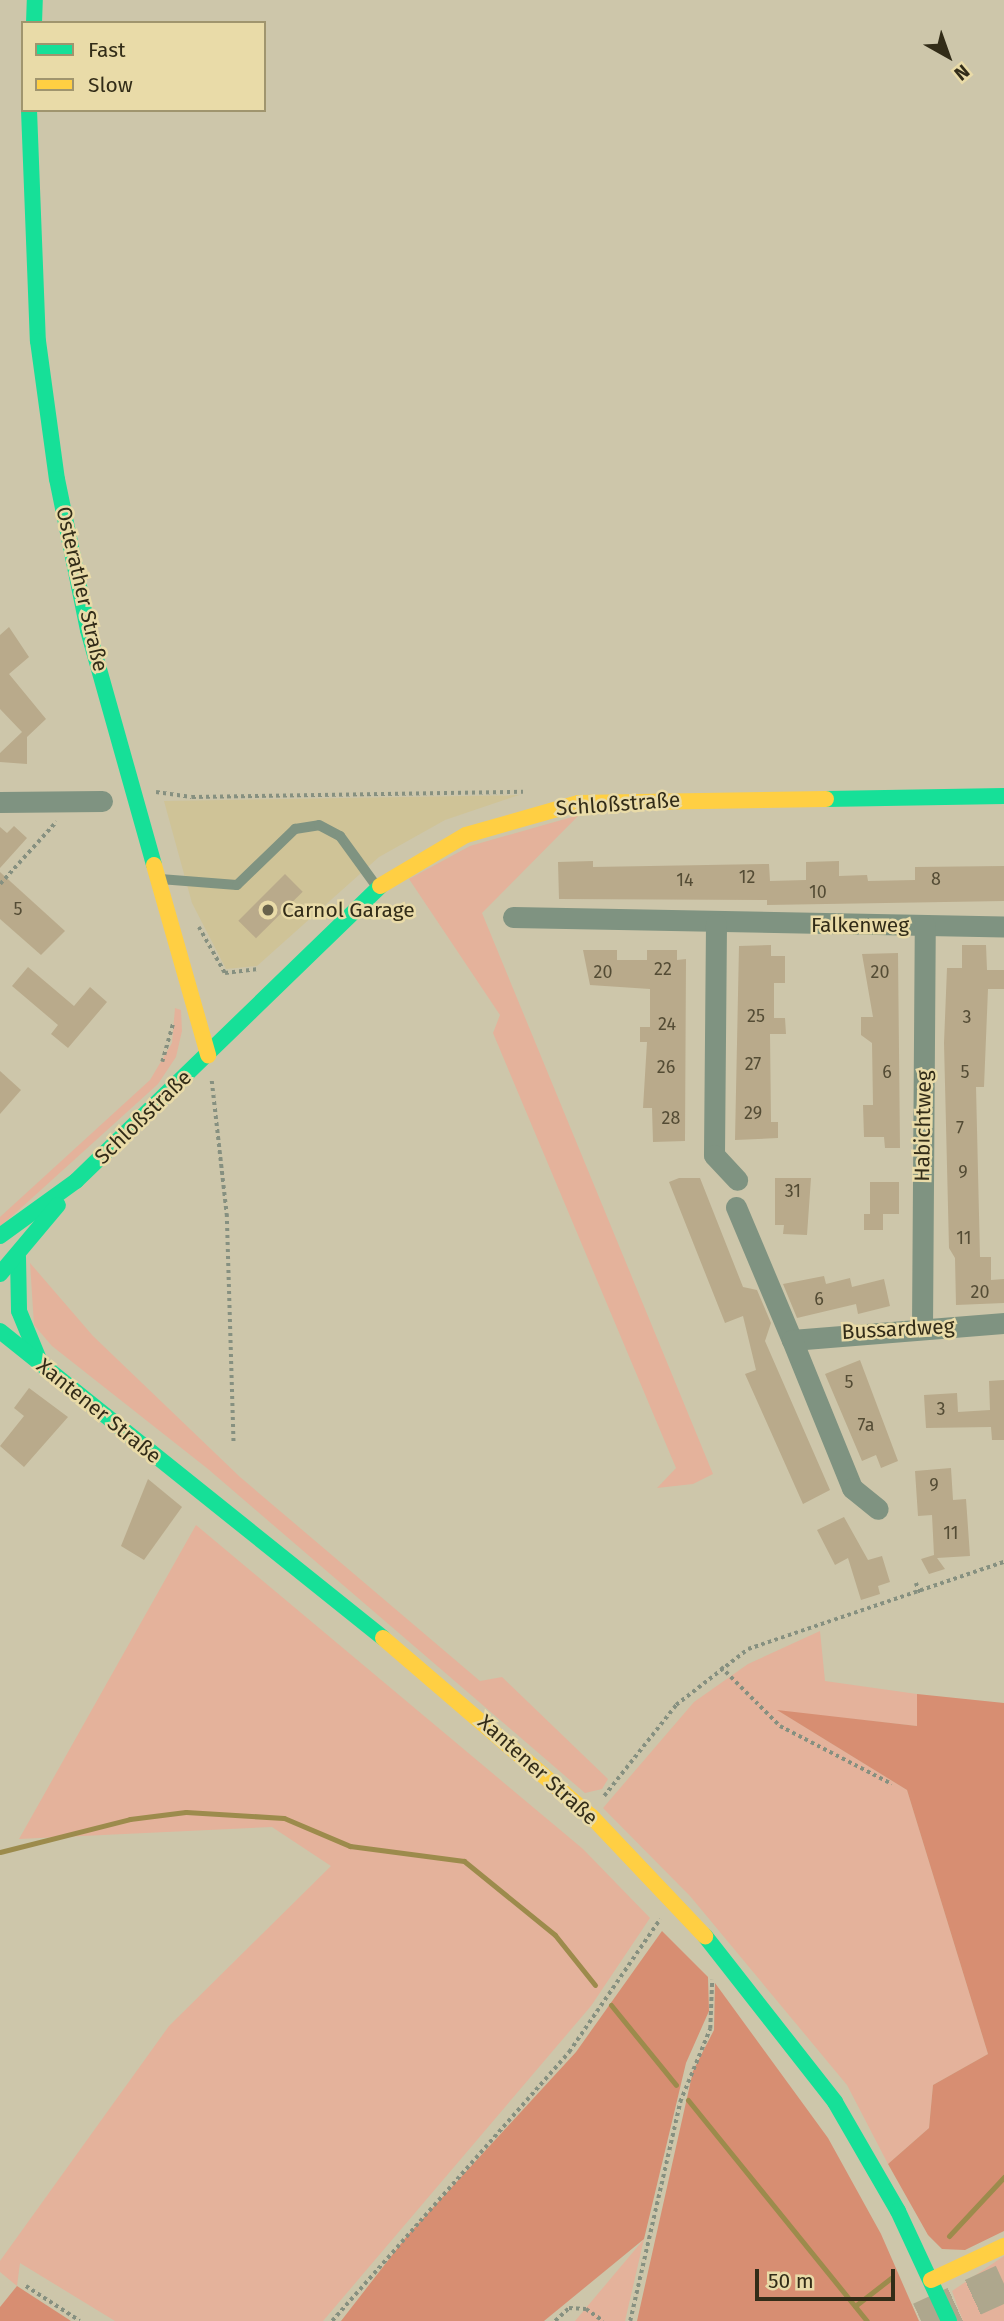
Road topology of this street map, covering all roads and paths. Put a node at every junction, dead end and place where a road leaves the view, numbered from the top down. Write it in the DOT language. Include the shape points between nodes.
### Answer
graph roads {
  1 [pos="35,0"];
  2 [pos="34,21"];
  3 [pos="29,112"];
  4 [pos="150,780"];
  5 [pos="153,792"];
  6 [pos="533,793"];
  7 [pos="1004,796"];
  8 [pos="102,801"];
  9 [pos="0,802"];
  10 [pos="65,802"];
  11 [pos="157,804"];
  12 [pos="160,879"];
  13 [pos="0,884"];
  14 [pos="377,888"];
  15 [pos="194,915"];
  16 [pos="513,918"];
  17 [pos="716,924"];
  18 [pos="925,925"];
  19 [pos="1004,926"];
  20 [pos="225,972"];
  21 [pos="208,1055"];
  22 [pos="737,1180"];
  23 [pos="76,1181"];
  24 [pos="736,1207"];
  25 [pos="0,1236"];
  26 [pos="18,1257"];
  27 [pos="0,1274"];
  28 [pos="1004,1323"];
  29 [pos="922,1327"];
  30 [pos="0,1331"];
  31 [pos="792,1340"];
  32 [pos="40,1362"];
  33 [pos="234,1445"];
  34 [pos="878,1509"];
  35 [pos="1004,1562"];
  36 [pos="916,1583"];
  37 [pos="921,1594"];
  38 [pos="721,1667"];
  39 [pos="892,1784"];
  40 [pos="591,1816"];
  41 [pos="662,1917"];
  42 [pos="719,1981"];
  43 [pos="1004,2246"];
  44 [pos="931,2280"];
  45 [pos="26,2286"];
  46 [pos="80,2321"];
  47 [pos="332,2321"];
  48 [pos="555,2321"];
  49 [pos="603,2321"];
  50 [pos="630,2321"];
  51 [pos="949,2321"];
  1 -- 2 [label="main road"];
  3 -- 12 [label="main road, Osterather Straße" via="38,341 57,479 88,630"];
  4 -- 5 [label="path"];
  5 -- 6 [label="path" via="192,797"];
  5 -- 11 [label="path"];
  7 -- 14 [label="main road, Schloßstraße" via="578,803 466,835"];
  8 -- 10 [label="street"];
  9 -- 10 [label="street"];
  10 -- 13 [label="path" via="64,812"];
  12 -- 14 [label="lane" via="237,885 295,829 319,825 340,836"];
  12 -- 21 [label="main road, Osterather Straße"];
  14 -- 21 [label="main road, Schloßstraße"];
  15 -- 20 [label="path"];
  16 -- 17 [label="street, Falkenweg"];
  17 -- 18 [label="street, Falkenweg"];
  17 -- 22 [label="street" via="714,1155"];
  18 -- 19 [label="street, Falkenweg"];
  18 -- 29 [label="street, Habichtweg"];
  21 -- 23 [label="main road, Schloßstraße"];
  21 -- 33 [label="path" via="228,1214"];
  23 -- 25 [label="main road, Schloßstraße"];
  23 -- 26 [label="main road, Schloßstraße"];
  24 -- 31 [label="street"];
  26 -- 27 [label="main road, Schloßstraße"];
  26 -- 32 [label="main road" via="19,1311"];
  28 -- 29 [label="street, Bussardweg"];
  29 -- 31 [label="street, Bussardweg"];
  30 -- 32 [label="main road, Xantener Straße"];
  31 -- 34 [label="street" via="852,1488"];
  32 -- 40 [label="main road, Xantener Straße" via="429,1675"];
  35 -- 37 [label="path"];
  36 -- 37 [label="path"];
  37 -- 38 [label="path" via="748,1649"];
  38 -- 39 [label="path" via="780,1726"];
  38 -- 40 [label="path" via="667,1715"];
  40 -- 44 [label="main road, Xantener Straße" via="723,1955 802,2055 863,2148"];
  41 -- 47 [label="path" via="569,2052"];
  42 -- 50 [label="path" via="713,1974 710,2029 680,2102"];
  43 -- 44 [label="main road"];
  44 -- 51 [label="main road, Xantener Straße"];
  45 -- 46 [label="path"];
  48 -- 49 [label="path" via="569,2308 586,2309"];
}
